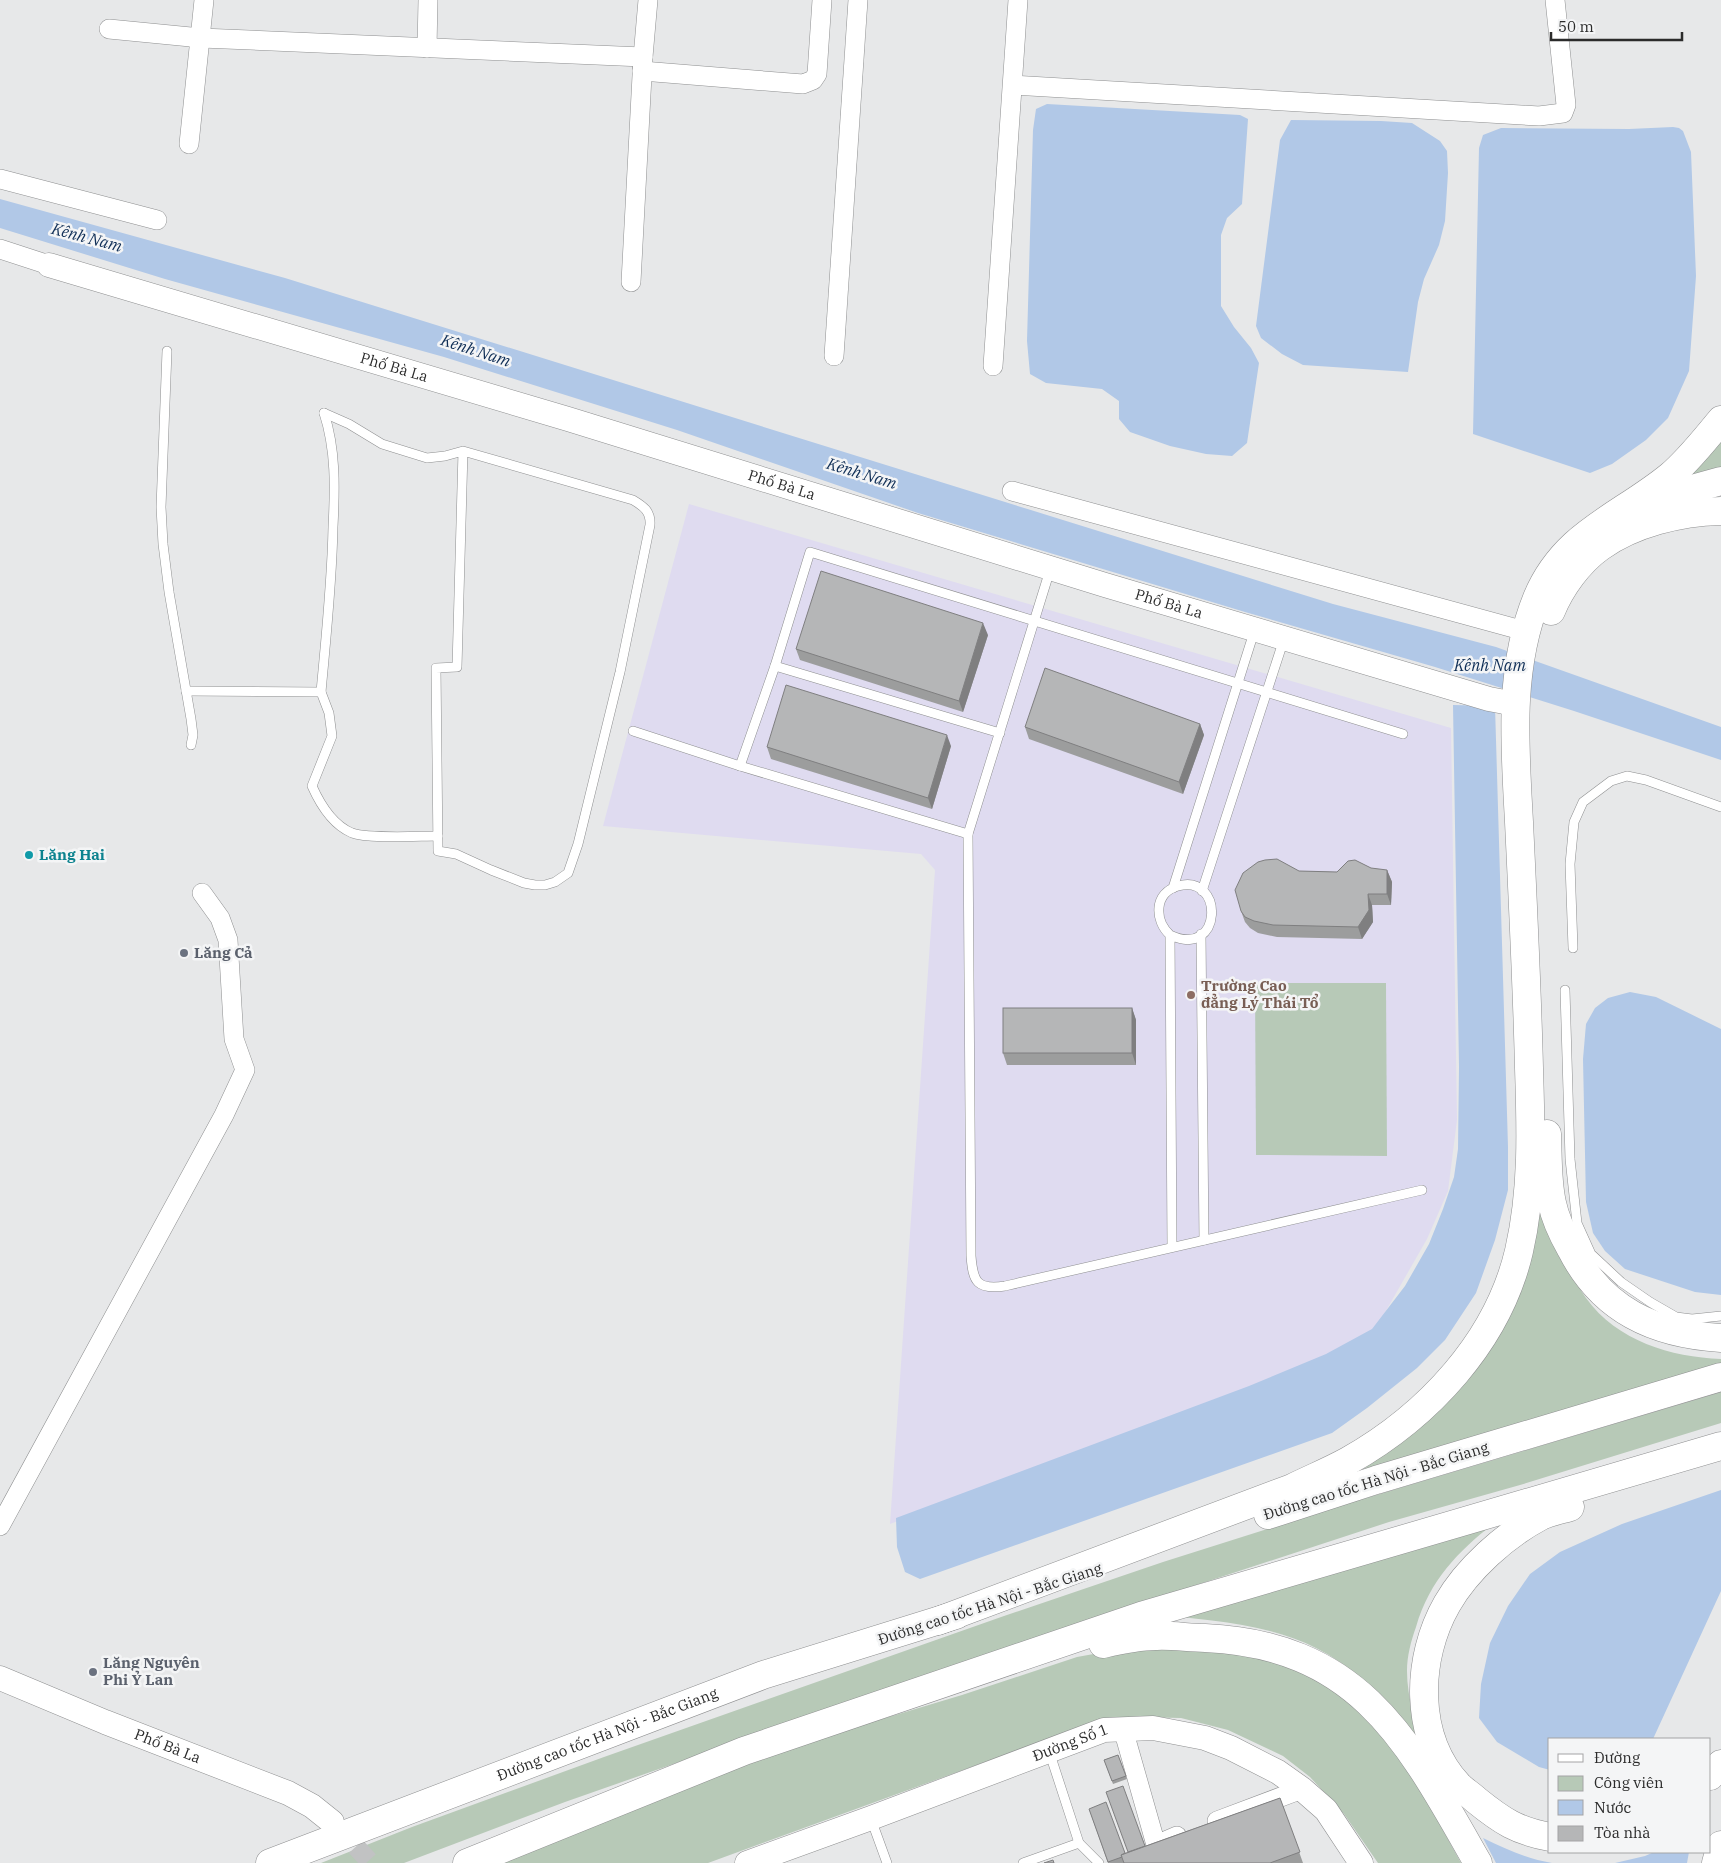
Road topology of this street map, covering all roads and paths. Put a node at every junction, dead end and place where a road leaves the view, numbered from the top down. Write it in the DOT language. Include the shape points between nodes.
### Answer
graph roads {
  1 [pos="204,0"];
  2 [pos="428,0"];
  3 [pos="648,0"];
  4 [pos="822,0"];
  5 [pos="858,0"];
  6 [pos="1018,0"];
  7 [pos="1555,0"];
  8 [pos="108,29"];
  9 [pos="200,38"];
  10 [pos="427,48"];
  11 [pos="643,64"];
  12 [pos="1012,84"];
  13 [pos="189,144"];
  14 [pos="0,179"];
  15 [pos="157,220"];
  16 [pos="0,248"];
  17 [pos="49,265"];
  18 [pos="631,282"];
  19 [pos="167,351"];
  20 [pos="834,356"];
  21 [pos="993,366"];
  22 [pos="1721,420"];
  23 [pos="463,451"];
  24 [pos="1721,481"];
  25 [pos="1012,491"];
  26 [pos="1627,507"];
  27 [pos="1721,511"];
  28 [pos="1050,567"];
  29 [pos="1035,620"];
  30 [pos="1255,629"];
  31 [pos="1532,637"];
  32 [pos="1284,638"];
  33 [pos="775,666"];
  34 [pos="1239,683"];
  35 [pos="186,691"];
  36 [pos="321,692"];
  37 [pos="1266,692"];
  38 [pos="1524,712"];
  39 [pos="633,732"];
  40 [pos="1000,733"];
  41 [pos="1402,734"];
  42 [pos="191,744"];
  43 [pos="740,766"];
  44 [pos="1721,808"];
  45 [pos="968,834"];
  46 [pos="438,836"];
  47 [pos="1173,888"];
  48 [pos="1202,891"];
  49 [pos="202,893"];
  50 [pos="1201,934"];
  51 [pos="1170,935"];
  52 [pos="1573,948"];
  53 [pos="1564,990"];
  54 [pos="1422,1190"];
  55 [pos="1204,1240"];
  56 [pos="1172,1247"];
  57 [pos="1721,1316"];
  58 [pos="1721,1338"];
  59 [pos="1721,1377"];
  60 [pos="1721,1446"];
  61 [pos="1721,1455"];
  62 [pos="0,1526"];
  63 [pos="938,1621"];
  64 [pos="0,1678"];
  65 [pos="1123,1728"];
  66 [pos="787,1736"];
  67 [pos="1049,1750"];
  68 [pos="1721,1764"];
  69 [pos="1711,1775"];
  70 [pos="1302,1789"];
  71 [pos="871,1818"];
  72 [pos="332,1822"];
  73 [pos="1548,1837"];
  74 [pos="1079,1843"];
  75 [pos="1721,1845"];
  76 [pos="270,1863"];
  77 [pos="467,1863"];
  78 [pos="747,1863"];
  79 [pos="887,1863"];
  80 [pos="1023,1863"];
  81 [pos="1099,1863"];
  82 [pos="1361,1863"];
  83 [pos="1478,1863"];
  84 [pos="1716,1863"];
  1 -- 9 [label="street"];
  2 -- 10 [label="street"];
  3 -- 11 [label="street"];
  4 -- 11 [label="street" via="817,74 814,80 803,84"];
  5 -- 20 [label="street"];
  6 -- 12 [label="street"];
  7 -- 12 [label="street" via="1566,105 1563,113 1529,116"];
  8 -- 9 [label="street"];
  9 -- 10 [label="street"];
  9 -- 13 [label="street"];
  10 -- 11 [label="street"];
  11 -- 18 [label="street"];
  12 -- 21 [label="street"];
  14 -- 15 [label="street"];
  16 -- 17 [label="street"];
  17 -- 28 [label="street, Phố Bà La"];
  19 -- 35 [label="lane" via="162,544"];
  22 -- 26 [label="main road" via="1683,465"];
  23 -- 36 [label="lane" via="427,458 382,444 324,412 334,476 332,578"];
  23 -- 46 [label="lane" via="457,667 436,668"];
  23 -- 46 [label="lane" via="633,500 646,509 650,518 620,672 578,844 568,872 545,885 524,883 456,854 438,851"];
  24 -- 26 [label="main road"];
  25 -- 31 [label="street"];
  26 -- 31 [label="main road" via="1585,534 1561,558 1539,594"];
  27 -- 31 [label="main road" via="1668,517 1622,534 1599,547 1568,580 1545,622"];
  28 -- 29 [label="lane"];
  28 -- 30 [label="street, Phố Bà La"];
  29 -- 33 [label="lane" via="810,552"];
  29 -- 34 [label="lane"];
  29 -- 40 [label="lane"];
  30 -- 32 [label="street, Phố Bà La"];
  30 -- 34 [label="lane"];
  31 -- 38 [label="main road" via="1519,662"];
  32 -- 37 [label="lane"];
  32 -- 38 [label="street, Phố Bà La"];
  33 -- 40 [label="lane"];
  33 -- 43 [label="lane"];
  34 -- 37 [label="lane"];
  34 -- 47 [label="lane"];
  35 -- 36 [label="lane"];
  35 -- 42 [label="lane" via="193,735"];
  36 -- 46 [label="lane" via="329,713 332,736 312,786 328,814 354,834"];
  37 -- 41 [label="lane"];
  37 -- 48 [label="lane"];
  38 -- 58 [label="main road" via="1539,871 1552,1202 1580,1266 1608,1298 1644,1321 1672,1331"];
  38 -- 63 [label="main road" via="1516,770 1527,991 1531,1145 1528,1196 1519,1252 1501,1302 1468,1358 1414,1416 1347,1462 1292,1488"];
  39 -- 43 [label="lane"];
  40 -- 45 [label="lane"];
  43 -- 45 [label="lane"];
  44 -- 52 [label="lane" via="1627,776 1611,781 1583,802 1574,822 1570,864"];
  45 -- 56 [label="lane" via="971,1256 977,1280 990,1288 1005,1286"];
  47 -- 48 [label="lane" via="1188,885"];
  47 -- 51 [label="lane" via="1159,904 1158,913"];
  48 -- 50 [label="lane" via="1213,910 1208,927"];
  49 -- 62 [label="street" via="220,918 228,940 234,1039 245,1070"];
  50 -- 51 [label="lane" via="1187,940"];
  50 -- 55 [label="lane"];
  51 -- 56 [label="lane"];
  53 -- 57 [label="lane" via="1570,1159 1577,1223 1591,1254 1621,1282 1676,1316 1692,1319"];
  54 -- 55 [label="lane"];
  55 -- 56 [label="lane"];
  59 -- 63 [label="main road, Đường cao tốc Hà Nội - Bắc Giang" via="1376,1480"];
  60 -- 66 [label="main road" via="1141,1616"];
  61 -- 73 [label="main road" via="1650,1482 1543,1515 1531,1522 1484,1558 1448,1602 1440,1619 1424,1680 1427,1723 1440,1759 1458,1786 1498,1817 1516,1828"];
  63 -- 76 [label="main road, Đường cao tốc Hà Nội - Bắc Giang" via="763,1675"];
  64 -- 72 [label="street, Phố Bà La" via="288,1793"];
  65 -- 67 [label="street, Đường Số 1" via="1104,1730"];
  65 -- 70 [label="street, Đường Số 1" via="1152,1728 1205,1738 1255,1759"];
  65 -- 70 [label="street" via="1156,1844"];
  66 -- 77 [label="main road"];
  66 -- 83 [label="main road" via="1105,1644 1156,1636 1256,1643 1295,1655 1317,1666 1366,1699 1402,1739 1439,1794"];
  67 -- 71 [label="street, Đường Số 1"];
  67 -- 74 [label="lane"];
  68 -- 69 [label="main road"];
  70 -- 82 [label="street, Đường Số 1" via="1326,1810"];
  71 -- 78 [label="street, Đường Số 1"];
  71 -- 79 [label="lane"];
  74 -- 80 [label="lane"];
  74 -- 81 [label="lane"];
  75 -- 84 [label="main road"];
}
